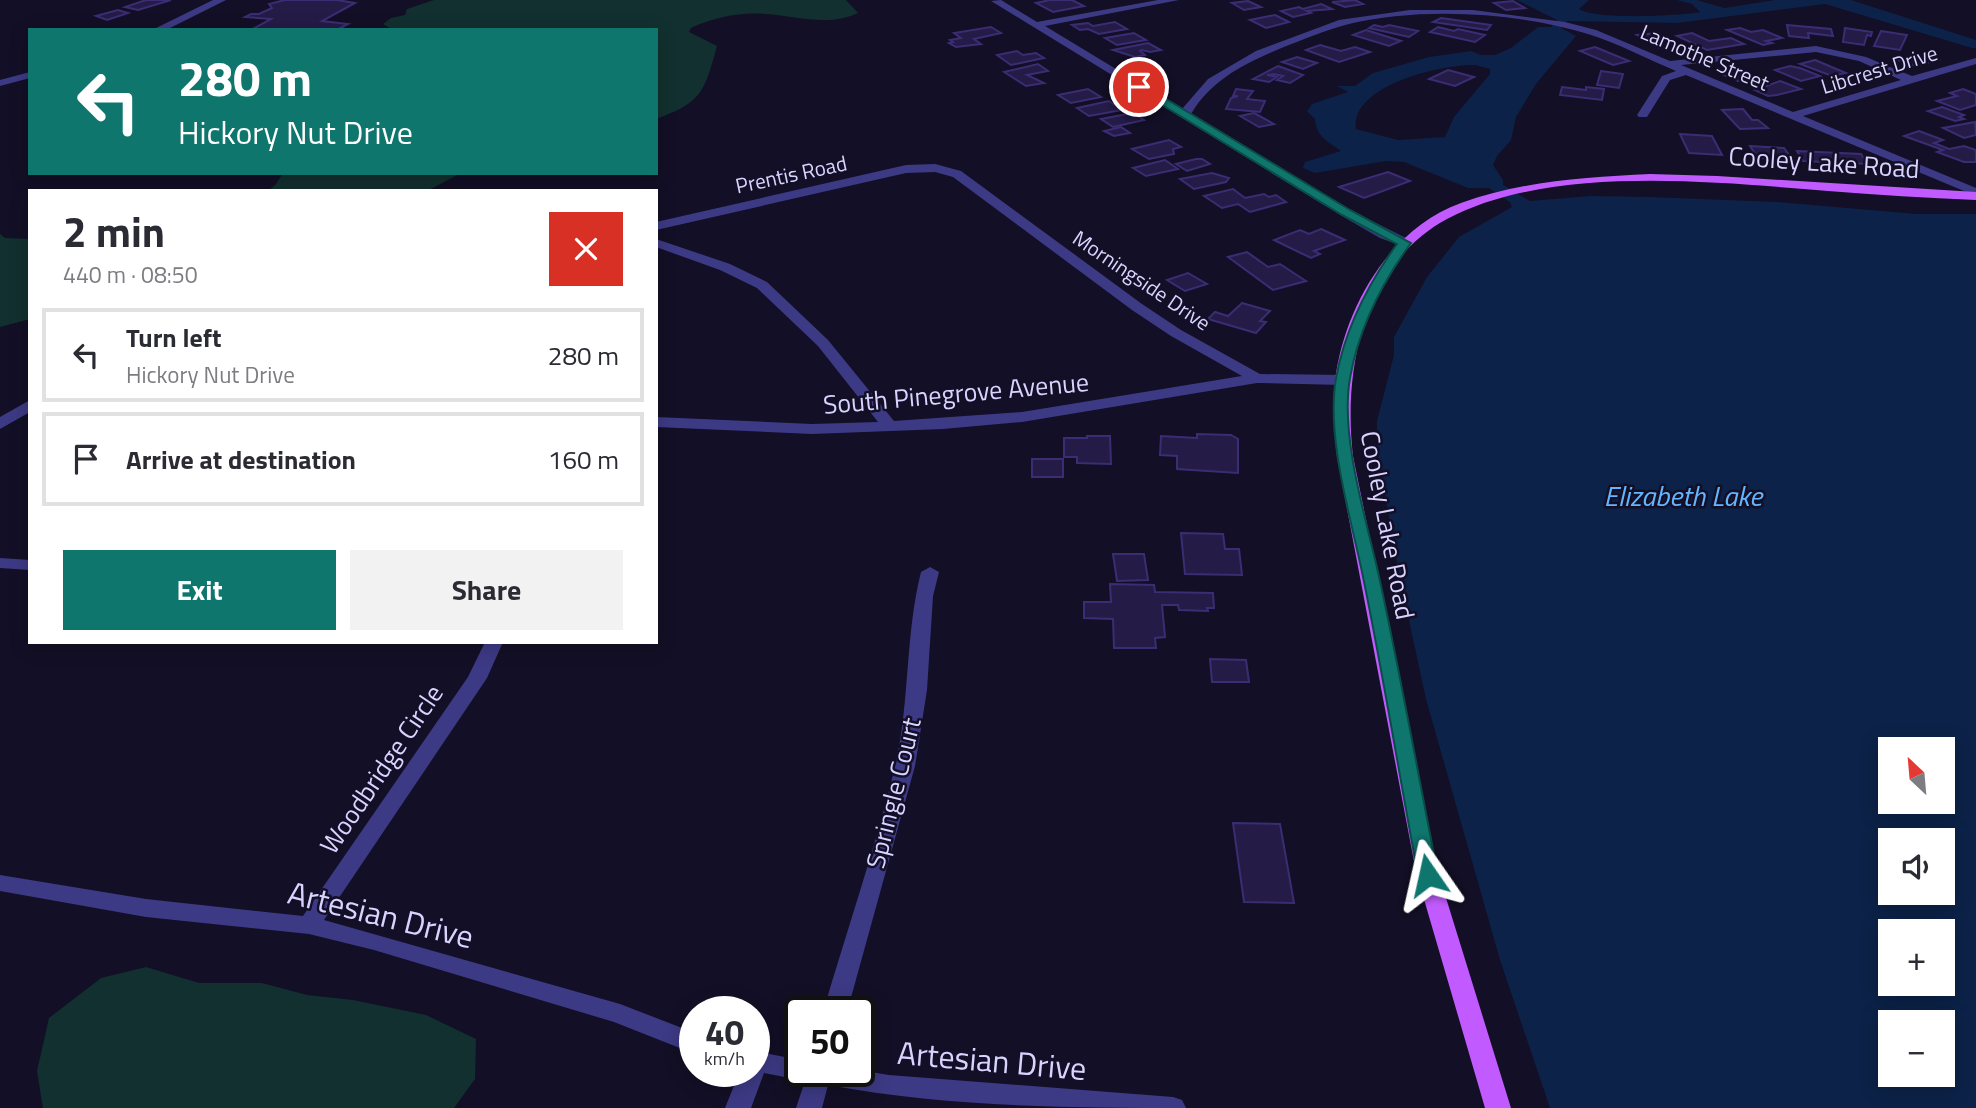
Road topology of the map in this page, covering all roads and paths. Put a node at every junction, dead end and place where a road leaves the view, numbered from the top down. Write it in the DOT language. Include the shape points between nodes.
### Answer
graph roads {
  1 [pos="221,0"];
  2 [pos="1174,0"];
  3 [pos="1394,0"];
  4 [pos="996,1"];
  5 [pos="1405,12"];
  6 [pos="1035,25"];
  7 [pos="161,28"];
  8 [pos="1976,61"];
  9 [pos="1670,63"];
  10 [pos="1687,71"];
  11 [pos="28,76"];
  12 [pos="1909,79"];
  13 [pos="0,83"];
  14 [pos="1185,114"];
  15 [pos="1643,115"];
  16 [pos="1794,115"];
  17 [pos="935,168"];
  18 [pos="1976,194"];
  19 [pos="658,226"];
  20 [pos="1405,243"];
  21 [pos="658,244"];
  22 [pos="1257,378"];
  23 [pos="1343,380"];
  24 [pos="28,406"];
  25 [pos="658,422"];
  26 [pos="0,424"];
  27 [pos="890,426"];
  28 [pos="0,563"];
  29 [pos="28,565"];
  30 [pos="930,572"];
  31 [pos="493,644"];
  32 [pos="0,883"];
  33 [pos="309,925"];
  34 [pos="840,996"];
  35 [pos="679,1038"];
  36 [pos="875,1083"];
  37 [pos="746,1087"];
  38 [pos="811,1087"];
  39 [pos="738,1108"];
  40 [pos="809,1108"];
  41 [pos="1173,1108"];
  42 [pos="1498,1108"];
  1 -- 7 [label="street"];
  2 -- 6 [label="street"];
  3 -- 5 [label="street"];
  4 -- 6 [label="street"];
  5 -- 9 [label="street, Lamothe Street" via="1565,25"];
  5 -- 14 [label="street, Lamothe Street" via="1332,26 1235,65 1209,82"];
  6 -- 14 [label="street"];
  8 -- 12 [label="street, Libcrest Drive"];
  9 -- 10 [label="street, Lamothe Street"];
  9 -- 12 [label="street" via="1816,49 1862,59"];
  10 -- 15 [label="street" via="1666,78"];
  10 -- 16 [label="street, Lamothe Street"];
  11 -- 13 [label="street"];
  12 -- 16 [label="street, Libcrest Drive"];
  14 -- 20 [label="street" via="1346,213"];
  16 -- 18 [label="street, Lamothe Street"];
  17 -- 19 [label="street, Prentis Road" via="906,169"];
  17 -- 22 [label="street, Morningside Drive" via="957,174 1137,307"];
  18 -- 20 [label="main road, Cooley Lake Road" via="1676,179 1566,183 1492,197 1438,218"];
  20 -- 23 [label="main road, Cooley Lake Road" via="1378,280 1362,315"];
  21 -- 27 [label="street" via="762,285 823,342"];
  22 -- 23 [label="street, Morningside Drive"];
  22 -- 27 [label="street, South Pinegrove Avenue" via="1022,417"];
  23 -- 42 [label="main road, Cooley Lake Road" via="1342,423 1352,494 1428,875"];
  24 -- 26 [label="street"];
  25 -- 27 [label="street, South Pinegrove Avenue" via="812,429"];
  28 -- 29 [label="street"];
  30 -- 34 [label="street, Springle Court" via="905,765"];
  31 -- 33 [label="street, Woodbridge Circle" via="477,678"];
  32 -- 33 [label="street, Artesian Drive" via="146,908"];
  33 -- 35 [label="street, Artesian Drive" via="621,1014"];
  36 -- 41 [label="street, Artesian Drive"];
  37 -- 39 [label="street"];
  38 -- 40 [label="street"];
}
